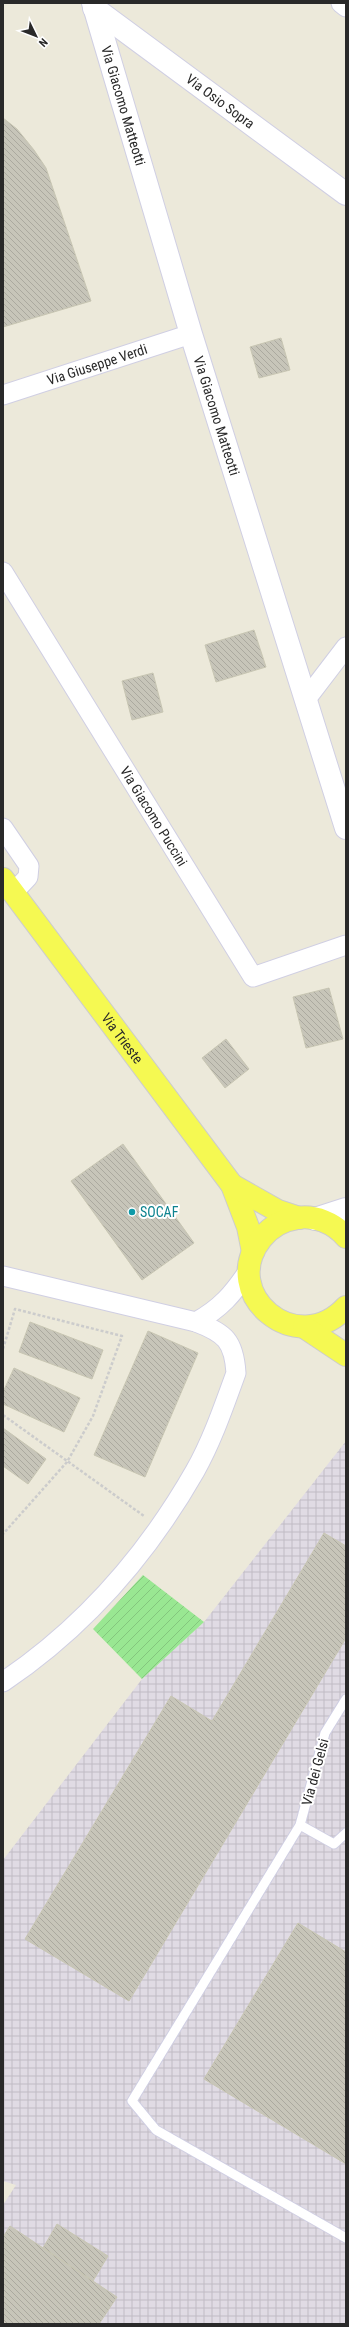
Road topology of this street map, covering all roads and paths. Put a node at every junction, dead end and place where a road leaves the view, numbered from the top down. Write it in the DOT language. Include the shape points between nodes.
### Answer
graph roads {
  1 [pos="341,3"];
  2 [pos="93,6"];
  3 [pos="346,6"];
  4 [pos="346,194"];
  5 [pos="191,334"];
  6 [pos="3,395"];
  7 [pos="3,572"];
  8 [pos="346,646"];
  9 [pos="307,698"];
  10 [pos="3,828"];
  11 [pos="346,828"];
  12 [pos="8,886"];
  13 [pos="346,945"];
  14 [pos="232,1185"];
  15 [pos="346,1208"];
  16 [pos="307,1218"];
  17 [pos="346,1237"];
  18 [pos="251,1261"];
  19 [pos="3,1276"];
  20 [pos="346,1307"];
  21 [pos="196,1322"];
  22 [pos="304,1327"];
  23 [pos="3,1349"];
  24 [pos="346,1355"];
  25 [pos="3,1415"];
  26 [pos="67,1462"];
  27 [pos="159,1526"];
  28 [pos="3,1534"];
  29 [pos="3,1682"];
  30 [pos="346,1700"];
  31 [pos="300,1825"];
  32 [pos="346,1833"];
  33 [pos="346,2238"];
  1 -- 3 [label="street"];
  2 -- 4 [label="street, Via Osio Sopra"];
  2 -- 5 [label="street, Via Giacomo Matteotti"];
  5 -- 6 [label="street, Via Giuseppe Verdi"];
  5 -- 9 [label="street, Via Giacomo Matteotti"];
  7 -- 13 [label="street, Via Giacomo Puccini" via="253,976"];
  8 -- 9 [label="street"];
  9 -- 11 [label="street, Via Giacomo Matteotti"];
  10 -- 12 [label="street, Via Trieste" via="29,866 28,877"];
  12 -- 14 [label="main road, Via Trieste"];
  14 -- 16 [label="main road" via="278,1211"];
  14 -- 18 [label="main road" via="248,1226"];
  15 -- 16 [label="street"];
  16 -- 17 [label="main road" via="331,1224"];
  16 -- 18 [label="main road" via="279,1223 271,1229 257,1243"];
  18 -- 21 [label="street" via="232,1295"];
  18 -- 22 [label="main road" via="253,1292 264,1310 283,1323"];
  19 -- 21 [label="street"];
  20 -- 22 [label="main road" via="331,1320"];
  21 -- 27 [label="street" via="217,1330 229,1343 235,1356 236,1373 195,1470"];
  22 -- 24 [label="main road"];
  23 -- 26 [label="path" via="15,1310 122,1336 93,1416"];
  25 -- 26 [label="path"];
  26 -- 27 [label="path"];
  26 -- 28 [label="path"];
  27 -- 29 [label="street" via="128,1570 90,1612 33,1662"];
  30 -- 31 [label="lane, Via dei Gelsi" via="325,1733"];
  31 -- 32 [label="lane" via="334,1844"];
  31 -- 33 [label="lane, Via dei Gelsi" via="132,2101 156,2130"];
}
